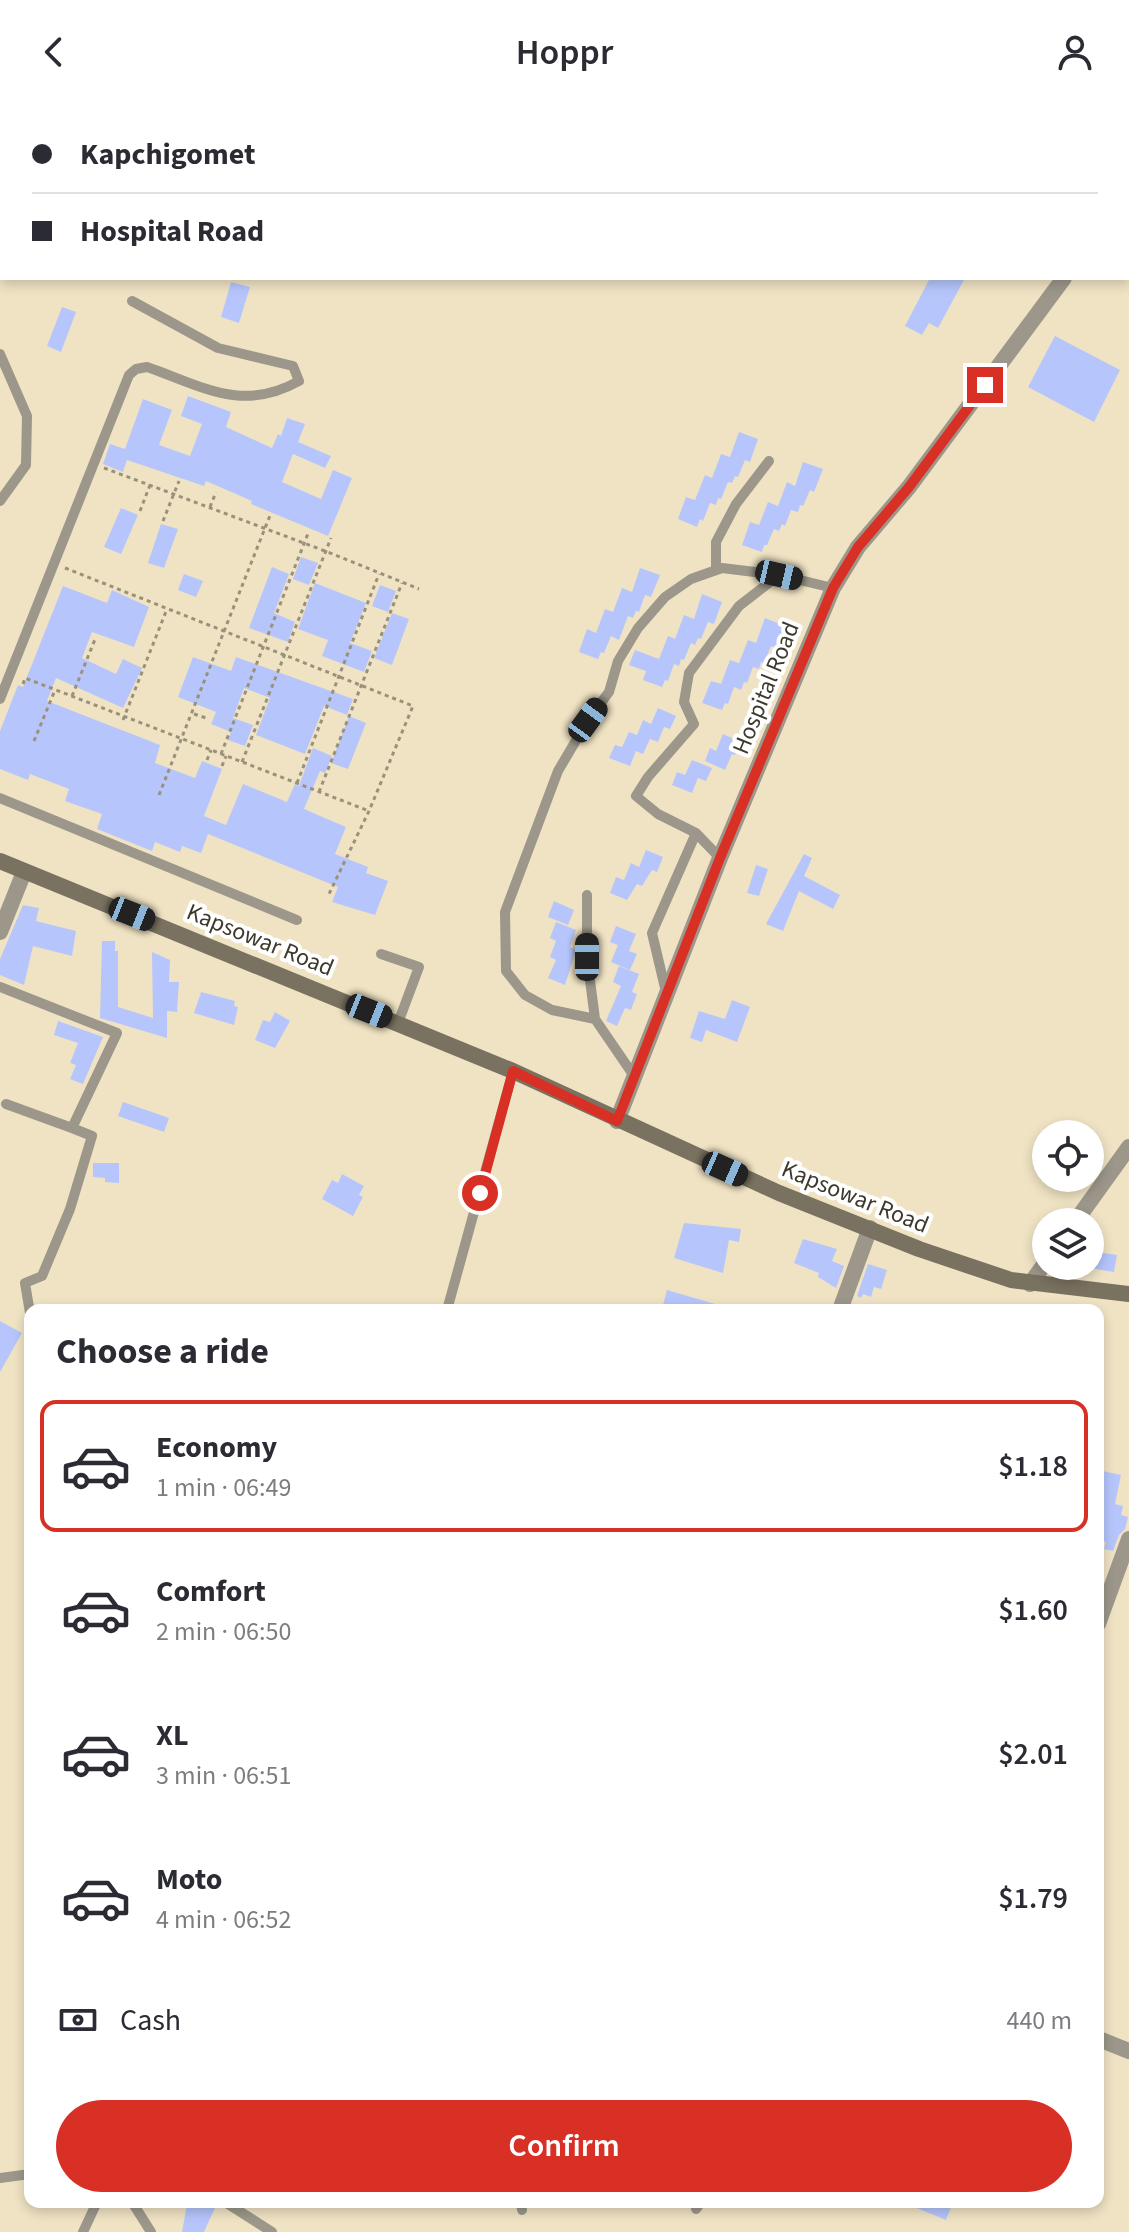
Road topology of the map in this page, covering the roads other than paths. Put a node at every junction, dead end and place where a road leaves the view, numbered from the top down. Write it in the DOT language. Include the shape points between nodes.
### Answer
graph roads {
  1 [pos="1059,280"];
  2 [pos="132,301"];
  3 [pos="0,354"];
  4 [pos="769,461"];
  5 [pos="0,501"];
  6 [pos="716,570"];
  7 [pos="779,575"];
  8 [pos="833,588"];
  9 [pos="0,699"];
  10 [pos="0,798"];
  11 [pos="696,833"];
  12 [pos="720,858"];
  13 [pos="0,861"];
  14 [pos="24,872"];
  15 [pos="587,895"];
  16 [pos="297,920"];
  17 [pos="0,932"];
  18 [pos="381,954"];
  19 [pos="0,987"];
  20 [pos="667,997"];
  21 [pos="595,1019"];
  22 [pos="398,1023"];
  23 [pos="513,1071"];
  24 [pos="634,1076"];
  25 [pos="6,1104"];
  26 [pos="617,1121"];
  27 [pos="72,1128"];
  28 [pos="1129,1147"];
  29 [pos="1085,1208"];
  30 [pos="870,1228"];
  31 [pos="1033,1280"];
  32 [pos="1030,1284"];
  33 [pos="1129,1294"];
  34 [pos="28,1304"];
  35 [pos="449,1304"];
  36 [pos="842,1304"];
  37 [pos="1129,1539"];
  38 [pos="1104,1608"];
  39 [pos="1104,2040"];
  40 [pos="1129,2051"];
  41 [pos="24,2175"];
  42 [pos="0,2178"];
  43 [pos="94,2208"];
  44 [pos="136,2208"];
  45 [pos="234,2208"];
  46 [pos="83,2232"];
  47 [pos="151,2232"];
  48 [pos="272,2232"];
  1 -- 8 [label="street, Hospital Road" via="909,487 858,547"];
  2 -- 9 [label="lane" via="218,348 293,366 299,381 281,392 240,398 147,367 129,375"];
  3 -- 5 [label="lane" via="27,416 26,465"];
  4 -- 6 [label="lane" via="736,504 716,542"];
  6 -- 7 [label="lane"];
  6 -- 21 [label="lane" via="665,597 638,628 618,661 609,692 558,771 505,912 506,971 525,995 552,1010"];
  7 -- 8 [label="lane"];
  7 -- 11 [label="lane" via="739,606 689,673 684,702 694,724 636,796"];
  8 -- 12 [label="street, Hospital Road"];
  10 -- 16 [label="lane"];
  11 -- 12 [label="lane"];
  11 -- 20 [label="lane" via="652,933"];
  12 -- 20 [label="street, Hospital Road"];
  13 -- 14 [label="main road, Kapsowar Road"];
  14 -- 17 [label="street"];
  14 -- 22 [label="main road, Kapsowar Road"];
  15 -- 21 [label="lane"];
  18 -- 22 [label="lane" via="419,967"];
  19 -- 27 [label="lane" via="117,1033"];
  20 -- 24 [label="street, Hospital Road"];
  21 -- 24 [label="lane"];
  22 -- 23 [label="main road, Kapsowar Road"];
  23 -- 26 [label="main road, Kapsowar Road"];
  23 -- 35 [label="lane"];
  24 -- 26 [label="street, Hospital Road"];
  25 -- 27 [label="lane"];
  26 -- 30 [label="main road, Kapsowar Road"];
  27 -- 34 [label="lane" via="92,1136 42,1276 25,1283"];
  28 -- 29 [label="street"];
  30 -- 32 [label="main road, Kapsowar Road"];
  30 -- 36 [label="street"];
  31 -- 32 [label="street"];
  32 -- 33 [label="main road, Kapsowar Road"];
  37 -- 38 [label="street"];
  39 -- 40 [label="street"];
  41 -- 42 [label="lane"];
  43 -- 46 [label="lane"];
  44 -- 47 [label="lane"];
  45 -- 48 [label="lane"];
}
